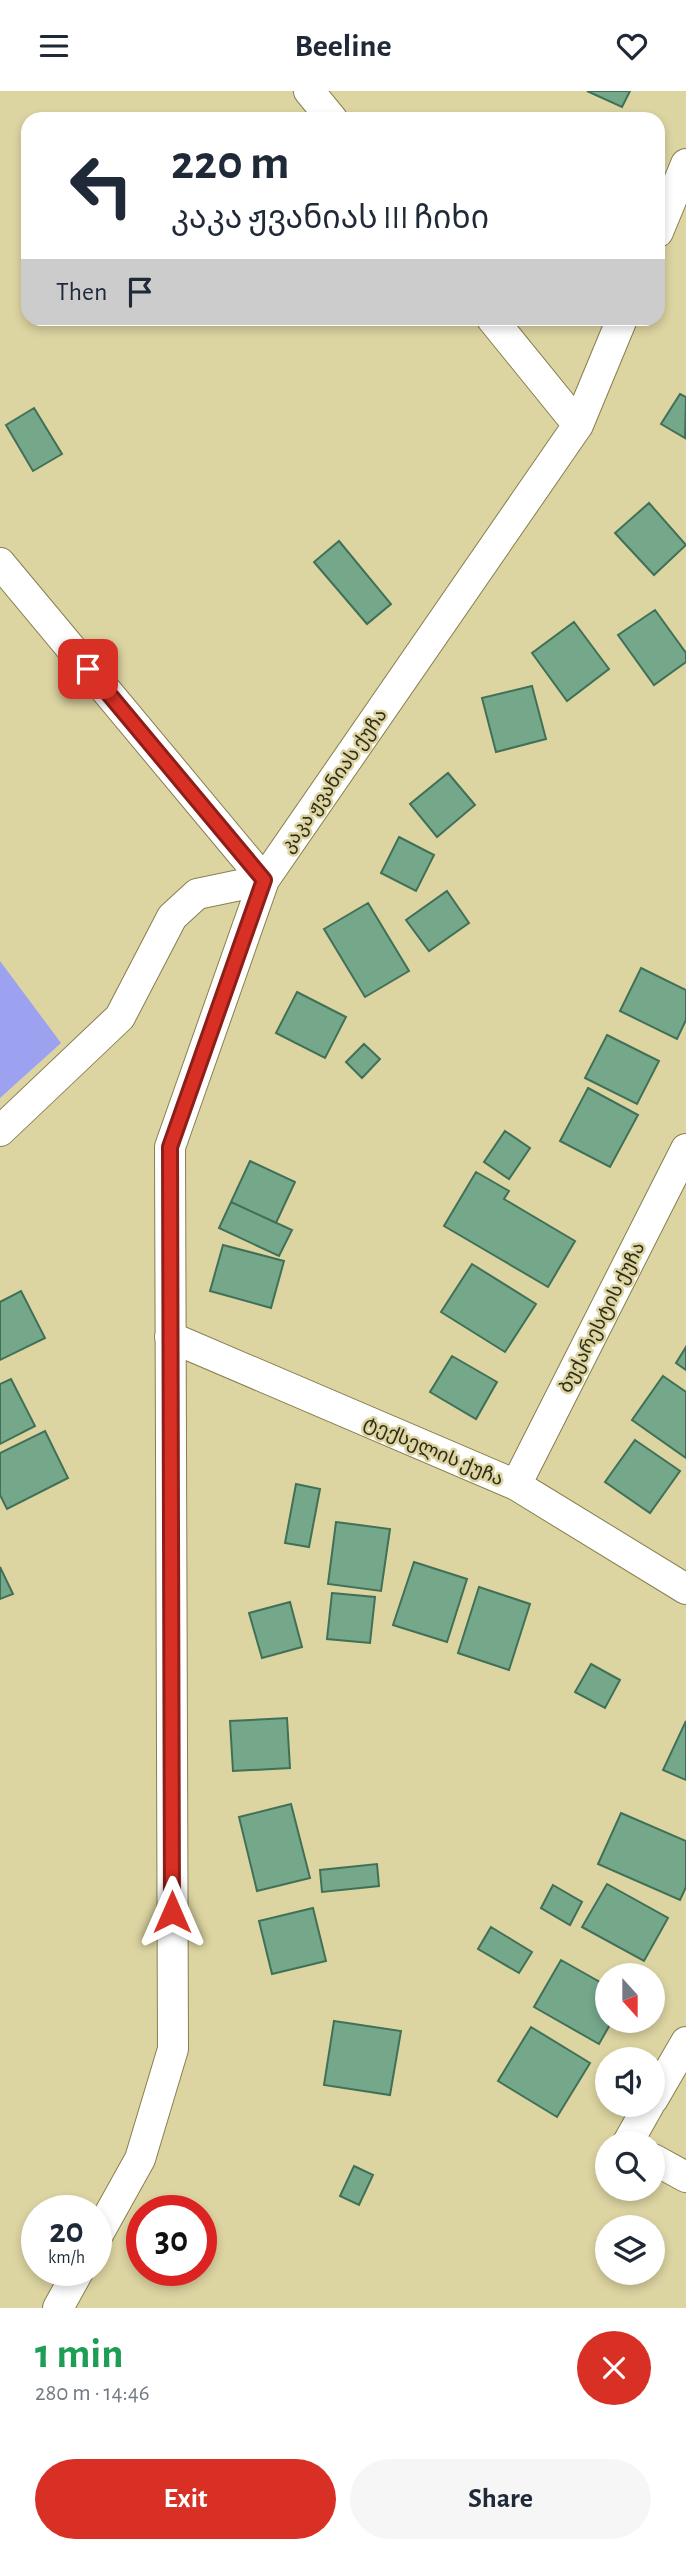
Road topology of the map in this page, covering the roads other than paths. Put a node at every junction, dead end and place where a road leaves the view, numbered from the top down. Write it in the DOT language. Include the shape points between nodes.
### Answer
graph roads {
  1 [pos="309,91"];
  2 [pos="326,112"];
  3 [pos="686,165"];
  4 [pos="665,215"];
  5 [pos="498,326"];
  6 [pos="619,326"];
  7 [pos="578,425"];
  8 [pos="0,563"];
  9 [pos="264,880"];
  10 [pos="0,1131"];
  11 [pos="686,1149"];
  12 [pos="170,1337"];
  13 [pos="516,1485"];
  14 [pos="686,1588"];
  15 [pos="686,2042"];
  16 [pos="665,2078"];
  17 [pos="665,2166"];
  18 [pos="686,2177"];
  19 [pos="112,2209"];
  20 [pos="70,2286"];
  21 [pos="58,2308"];
  1 -- 2 [label="street"];
  3 -- 4 [label="street"];
  5 -- 7 [label="street"];
  6 -- 7 [label="street, კაკა ჟვანიას ქუჩა"];
  7 -- 9 [label="street, კაკა ჟვანიას ქუჩა"];
  8 -- 9 [label="street"];
  9 -- 10 [label="street" via="197,894 172,917 120,1017"];
  9 -- 12 [label="street, კაკა ჟვანიას ქუჩა" via="170,1147"];
  11 -- 13 [label="street, ბუქარესტის ქუჩა"];
  12 -- 13 [label="street, ტექსელის ქუჩა"];
  12 -- 19 [label="street, კაკა ჟვანიას ქუჩა" via="173,2049 140,2158"];
  13 -- 14 [label="street, ტექსელის ქუჩა"];
  15 -- 16 [label="street"];
  17 -- 18 [label="street"];
  20 -- 21 [label="street"];
}
